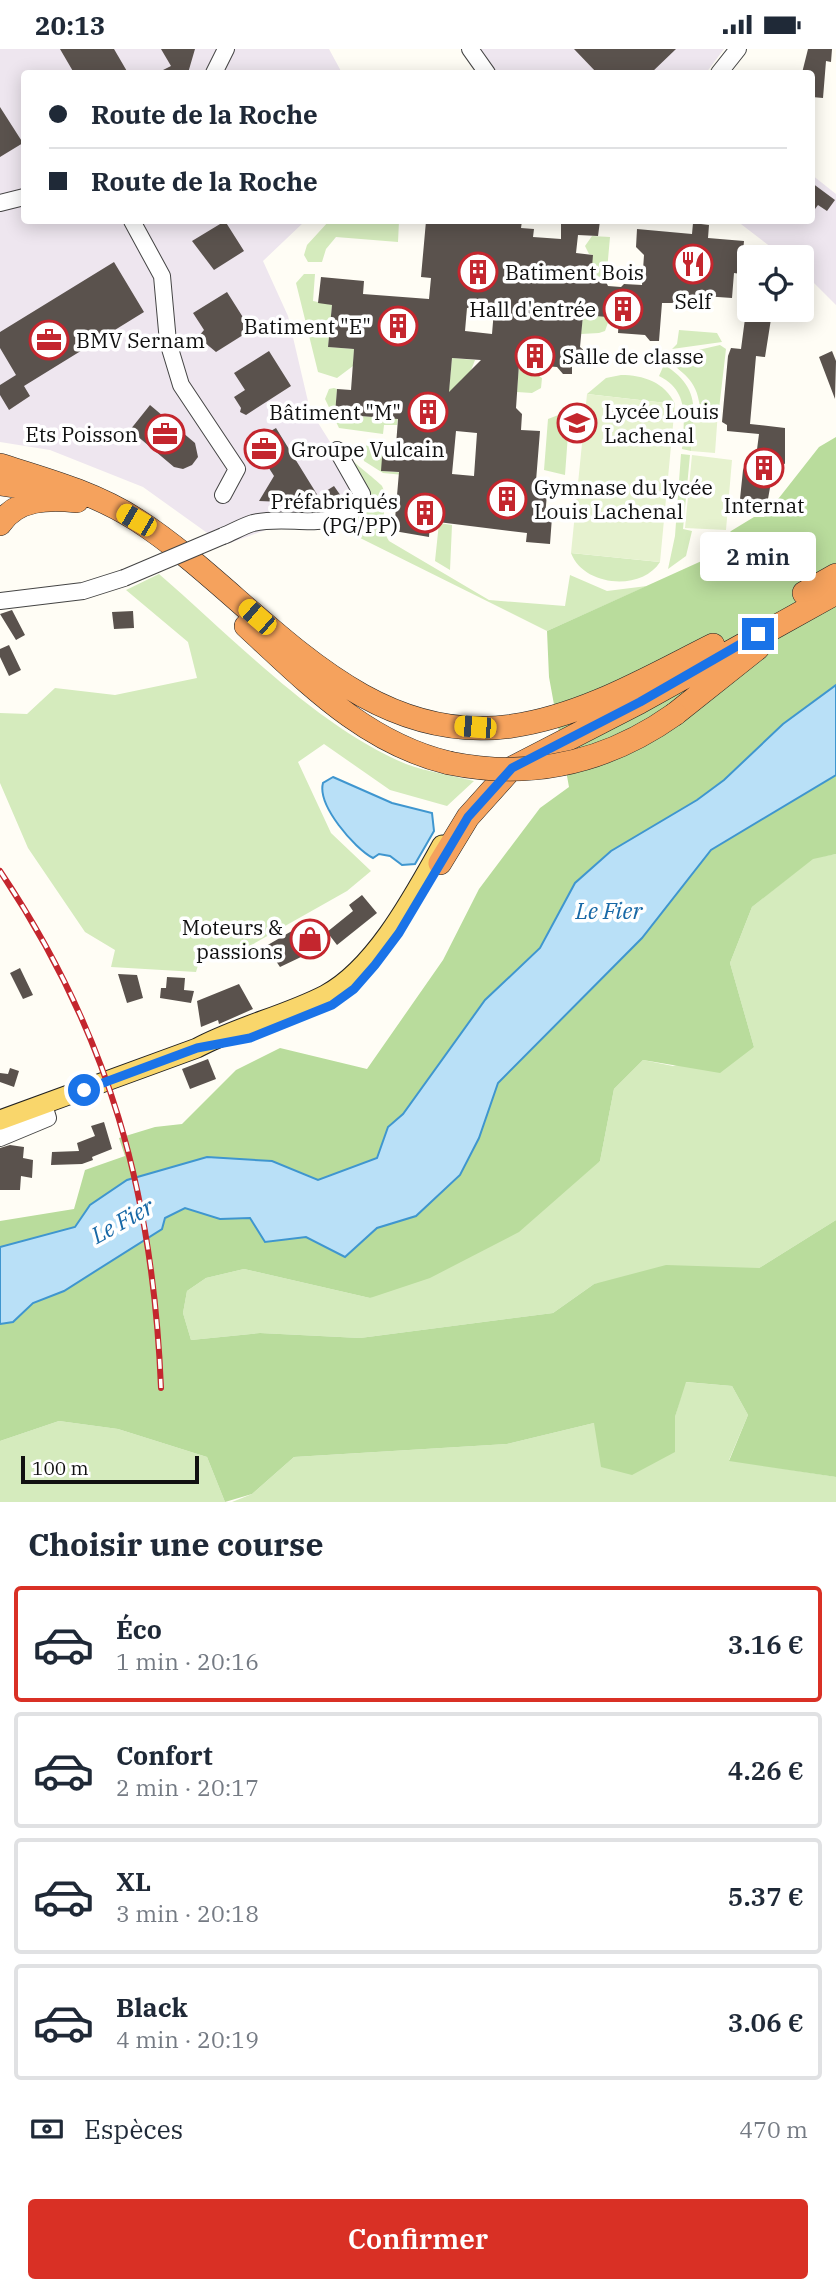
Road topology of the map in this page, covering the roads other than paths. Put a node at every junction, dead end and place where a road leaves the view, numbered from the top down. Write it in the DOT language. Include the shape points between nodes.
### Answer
graph roads {
  1 [pos="226,49"];
  2 [pos="470,49"];
  3 [pos="738,49"];
  4 [pos="216,70"];
  5 [pos="485,70"];
  6 [pos="721,70"];
  7 [pos="21,198"];
  8 [pos="0,203"];
  9 [pos="134,224"];
  10 [pos="337,450"];
  11 [pos="0,465"];
  12 [pos="0,473"];
  13 [pos="0,484"];
  14 [pos="72,493"];
  15 [pos="223,495"];
  16 [pos="0,524"];
  17 [pos="836,575"];
  18 [pos="836,594"];
  19 [pos="0,601"];
  20 [pos="713,645"];
  21 [pos="466,805"];
  22 [pos="440,863"];
  23 [pos="197,1048"];
  24 [pos="44,1105"];
  25 [pos="0,1120"];
  26 [pos="0,1138"];
  1 -- 4 [label="street"];
  2 -- 5 [label="street"];
  3 -- 6 [label="street"];
  7 -- 8 [label="street"];
  9 -- 15 [label="street" via="162,276 168,342 181,385 237,469"];
  10 -- 19 [label="street, bridge" via="362,494 352,510 338,519 254,523 124,579 83,591"];
  11 -- 14 [label="highway"];
  12 -- 14 [label="highway"];
  13 -- 14 [label="highway"];
  14 -- 16 [label="highway" via="12,510"];
  14 -- 18 [label="highway, bridge" via="149,542 350,718 397,747 449,763 503,771 568,765 625,745 675,714"];
  14 -- 20 [label="highway" via="108,503 154,531 315,665 364,697 428,721 475,727 542,720 612,695"];
  17 -- 20 [label="highway"];
  18 -- 22 [label="highway" via="512,768 468,817"];
  20 -- 21 [label="highway" via="623,701 529,747 499,768"];
  21 -- 23 [label="main road" via="417,890 362,966 328,993"];
  22 -- 23 [label="main road" via="399,933 354,989 332,1005 250,1038"];
  23 -- 24 [label="main road"];
  24 -- 25 [label="main road"];
  24 -- 26 [label="street" via="48,1118"];
}
